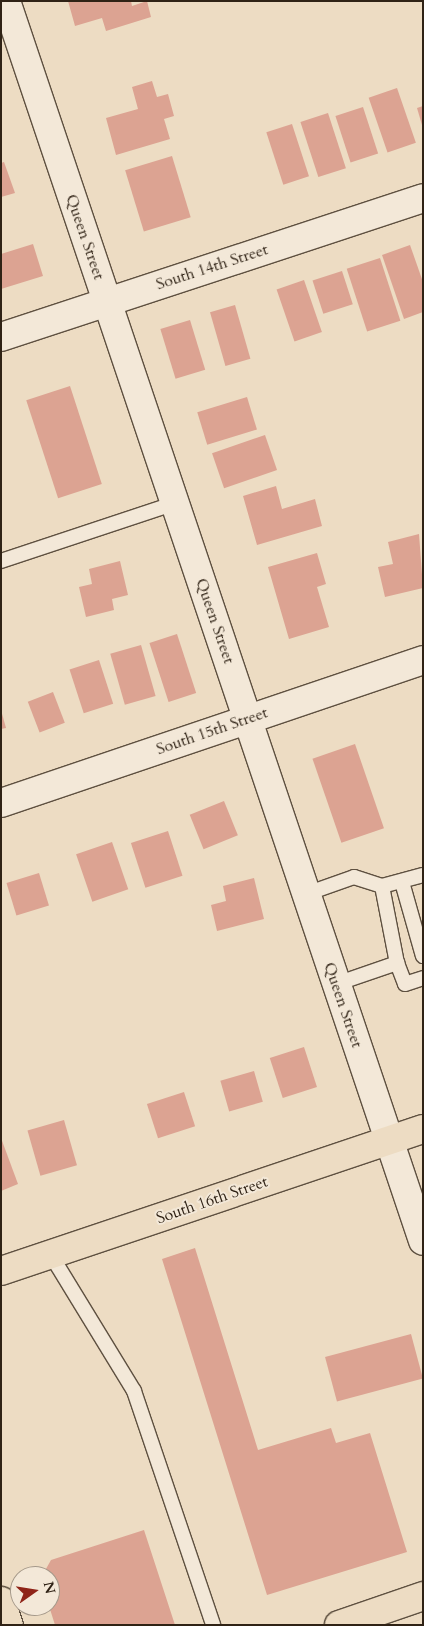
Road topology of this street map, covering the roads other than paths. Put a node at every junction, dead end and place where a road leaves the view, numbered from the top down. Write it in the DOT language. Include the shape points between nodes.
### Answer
graph roads {
  1 [pos="6,1"];
  2 [pos="423,198"];
  3 [pos="107,302"];
  4 [pos="1,338"];
  5 [pos="175,503"];
  6 [pos="1,561"];
  7 [pos="423,660"];
  8 [pos="248,718"];
  9 [pos="1,803"];
  10 [pos="423,875"];
  11 [pos="402,882"];
  12 [pos="382,886"];
  13 [pos="306,894"];
  14 [pos="423,956"];
  15 [pos="398,962"];
  16 [pos="423,978"];
  17 [pos="336,984"];
  18 [pos="423,1129"];
  19 [pos="389,1140"];
  20 [pos="420,1226"];
  21 [pos="51,1255"];
  22 [pos="1,1272"];
  23 [pos="423,1596"];
  24 [pos="1,1601"];
  25 [pos="9,1625"];
  26 [pos="214,1625"];
  27 [pos="339,1625"];
  1 -- 3 [label="street, Queen Street"];
  2 -- 3 [label="street, South 14th Street"];
  3 -- 4 [label="street, South 14th Street"];
  3 -- 5 [label="street, Queen Street"];
  5 -- 6 [label="lane"];
  5 -- 8 [label="street, Queen Street"];
  7 -- 8 [label="street, South 15th Street"];
  8 -- 9 [label="street, South 15th Street"];
  8 -- 13 [label="street, Queen Street"];
  10 -- 11 [label="lane"];
  11 -- 12 [label="lane"];
  11 -- 14 [label="lane"];
  12 -- 13 [label="lane" via="354,877"];
  12 -- 15 [label="lane"];
  13 -- 17 [label="street, Queen Street"];
  15 -- 16 [label="lane" via="405,984"];
  15 -- 17 [label="lane"];
  17 -- 19 [label="street, Queen Street"];
  18 -- 19 [label="main road, South 16th Street"];
  19 -- 20 [label="street, Queen Street"];
  19 -- 21 [label="main road, South 16th Street"];
  21 -- 22 [label="main road, South 16th Street"];
  21 -- 26 [label="lane" via="134,1391"];
  23 -- 27 [label="main road"];
  24 -- 25 [label="main road"];
}
